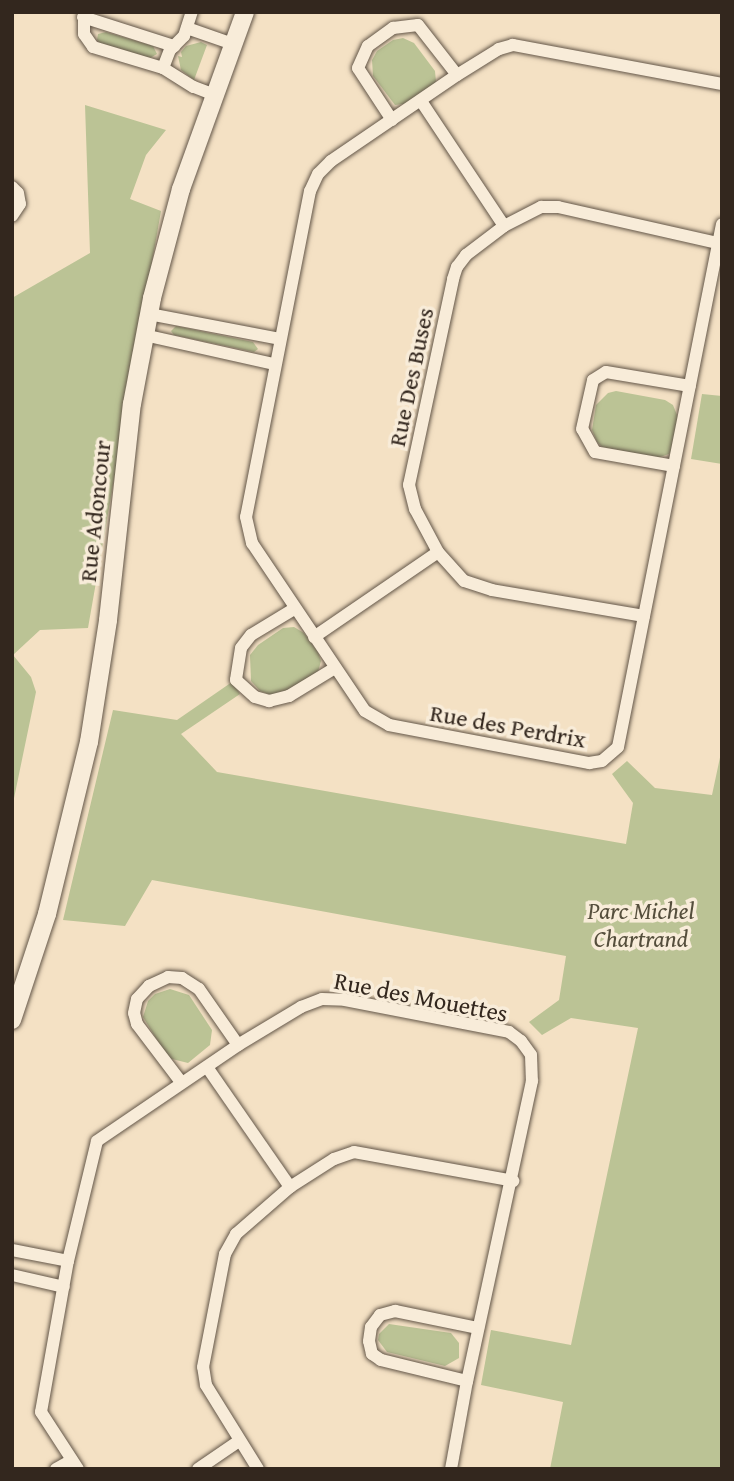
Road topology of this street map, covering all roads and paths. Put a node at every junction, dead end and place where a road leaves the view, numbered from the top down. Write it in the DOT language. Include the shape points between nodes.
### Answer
graph roads {
  1 [pos="192,12"];
  2 [pos="245,12"];
  3 [pos="84,15"];
  4 [pos="187,28"];
  5 [pos="233,44"];
  6 [pos="174,46"];
  7 [pos="163,68"];
  8 [pos="457,75"];
  9 [pos="722,85"];
  10 [pos="215,95"];
  11 [pos="421,101"];
  12 [pos="392,120"];
  13 [pos="12,187"];
  14 [pos="12,216"];
  15 [pos="722,224"];
  16 [pos="504,226"];
  17 [pos="718,243"];
  18 [pos="149,314"];
  19 [pos="145,335"];
  20 [pos="280,339"];
  21 [pos="274,364"];
  22 [pos="690,386"];
  23 [pos="674,466"];
  24 [pos="438,552"];
  25 [pos="294,608"];
  26 [pos="644,616"];
  27 [pos="314,637"];
  28 [pos="335,668"];
  29 [pos="12,1020"];
  30 [pos="238,1045"];
  31 [pos="206,1067"];
  32 [pos="181,1082"];
  33 [pos="513,1181"];
  34 [pos="290,1187"];
  35 [pos="12,1250"];
  36 [pos="68,1261"];
  37 [pos="12,1275"];
  38 [pos="64,1287"];
  39 [pos="478,1328"];
  40 [pos="467,1381"];
  41 [pos="239,1441"];
  42 [pos="75,1464"];
  43 [pos="56,1469"];
  44 [pos="198,1469"];
  45 [pos="258,1469"];
  46 [pos="451,1469"];
  1 -- 4 [label="street"];
  2 -- 5 [label="street, Rue Adoncour"];
  3 -- 6 [label="street"];
  3 -- 7 [label="street" via="83,34 93,47"];
  4 -- 5 [label="street"];
  4 -- 6 [label="street"];
  5 -- 10 [label="street, Rue Adoncour"];
  6 -- 7 [label="street"];
  7 -- 10 [label="street"];
  8 -- 9 [label="street, Rue des Perdrix" via="499,49 520,45"];
  8 -- 11 [label="street, Rue des Perdrix"];
  8 -- 12 [label="street" via="418,25 393,28 368,46 358,68"];
  10 -- 18 [label="street, Rue Adoncour" via="175,208"];
  11 -- 12 [label="street, Rue des Perdrix"];
  11 -- 16 [label="street"];
  12 -- 20 [label="street, Rue des Perdrix" via="318,174 310,191"];
  13 -- 14 [label="street" via="20,204"];
  15 -- 17 [label="street, Rue des Perdrix"];
  16 -- 17 [label="street, Rue Des Buses" via="528,211 558,207"];
  16 -- 24 [label="street, Rue Des Buses" via="457,267 409,485 415,509"];
  17 -- 22 [label="street, Rue des Perdrix"];
  18 -- 19 [label="street, Rue Adoncour"];
  18 -- 20 [label="street"];
  19 -- 21 [label="street"];
  19 -- 29 [label="street, Rue Adoncour" via="89,742 47,914"];
  20 -- 21 [label="street, Rue des Perdrix"];
  21 -- 25 [label="street, Rue des Perdrix" via="246,517 252,543"];
  22 -- 23 [label="street, Rue des Perdrix"];
  22 -- 23 [label="street" via="606,372 593,380 582,429 595,452"];
  23 -- 26 [label="street, Rue des Perdrix"];
  24 -- 26 [label="street, Rue Des Buses" via="464,581 492,590"];
  24 -- 27 [label="street"];
  25 -- 27 [label="street, Rue des Perdrix"];
  25 -- 28 [label="street" via="251,635 241,648 236,680 269,701 289,696"];
  26 -- 28 [label="street, Rue des Perdrix" via="618,747 602,761 589,763 390,725 365,710"];
  27 -- 28 [label="street, Rue des Perdrix"];
  30 -- 31 [label="street, Rue des Mouettes"];
  30 -- 32 [label="street" via="199,989 183,978 168,977 149,986 137,999 137,1024"];
  30 -- 33 [label="street, Rue des Mouettes" via="322,999 509,1032 531,1055 532,1082"];
  31 -- 32 [label="street, Rue des Mouettes"];
  31 -- 34 [label="street"];
  32 -- 36 [label="street, Rue des Mouettes" via="97,1141"];
  33 -- 34 [label="street" via="354,1152"];
  33 -- 39 [label="street, Rue des Mouettes"];
  34 -- 41 [label="street" via="236,1234 225,1254 203,1367 206,1385"];
  35 -- 36 [label="street"];
  36 -- 38 [label="street, Rue des Mouettes"];
  37 -- 38 [label="street"];
  38 -- 42 [label="street, Rue des Mouettes" via="41,1412"];
  39 -- 40 [label="street, Rue des Mouettes"];
  39 -- 40 [label="street" via="395,1311 380,1315 369,1341 372,1354 381,1360"];
  40 -- 46 [label="street, Rue des Mouettes"];
  41 -- 44 [label="street"];
  41 -- 45 [label="street"];
  42 -- 43 [label="street, Rue des Mouettes"];
}
